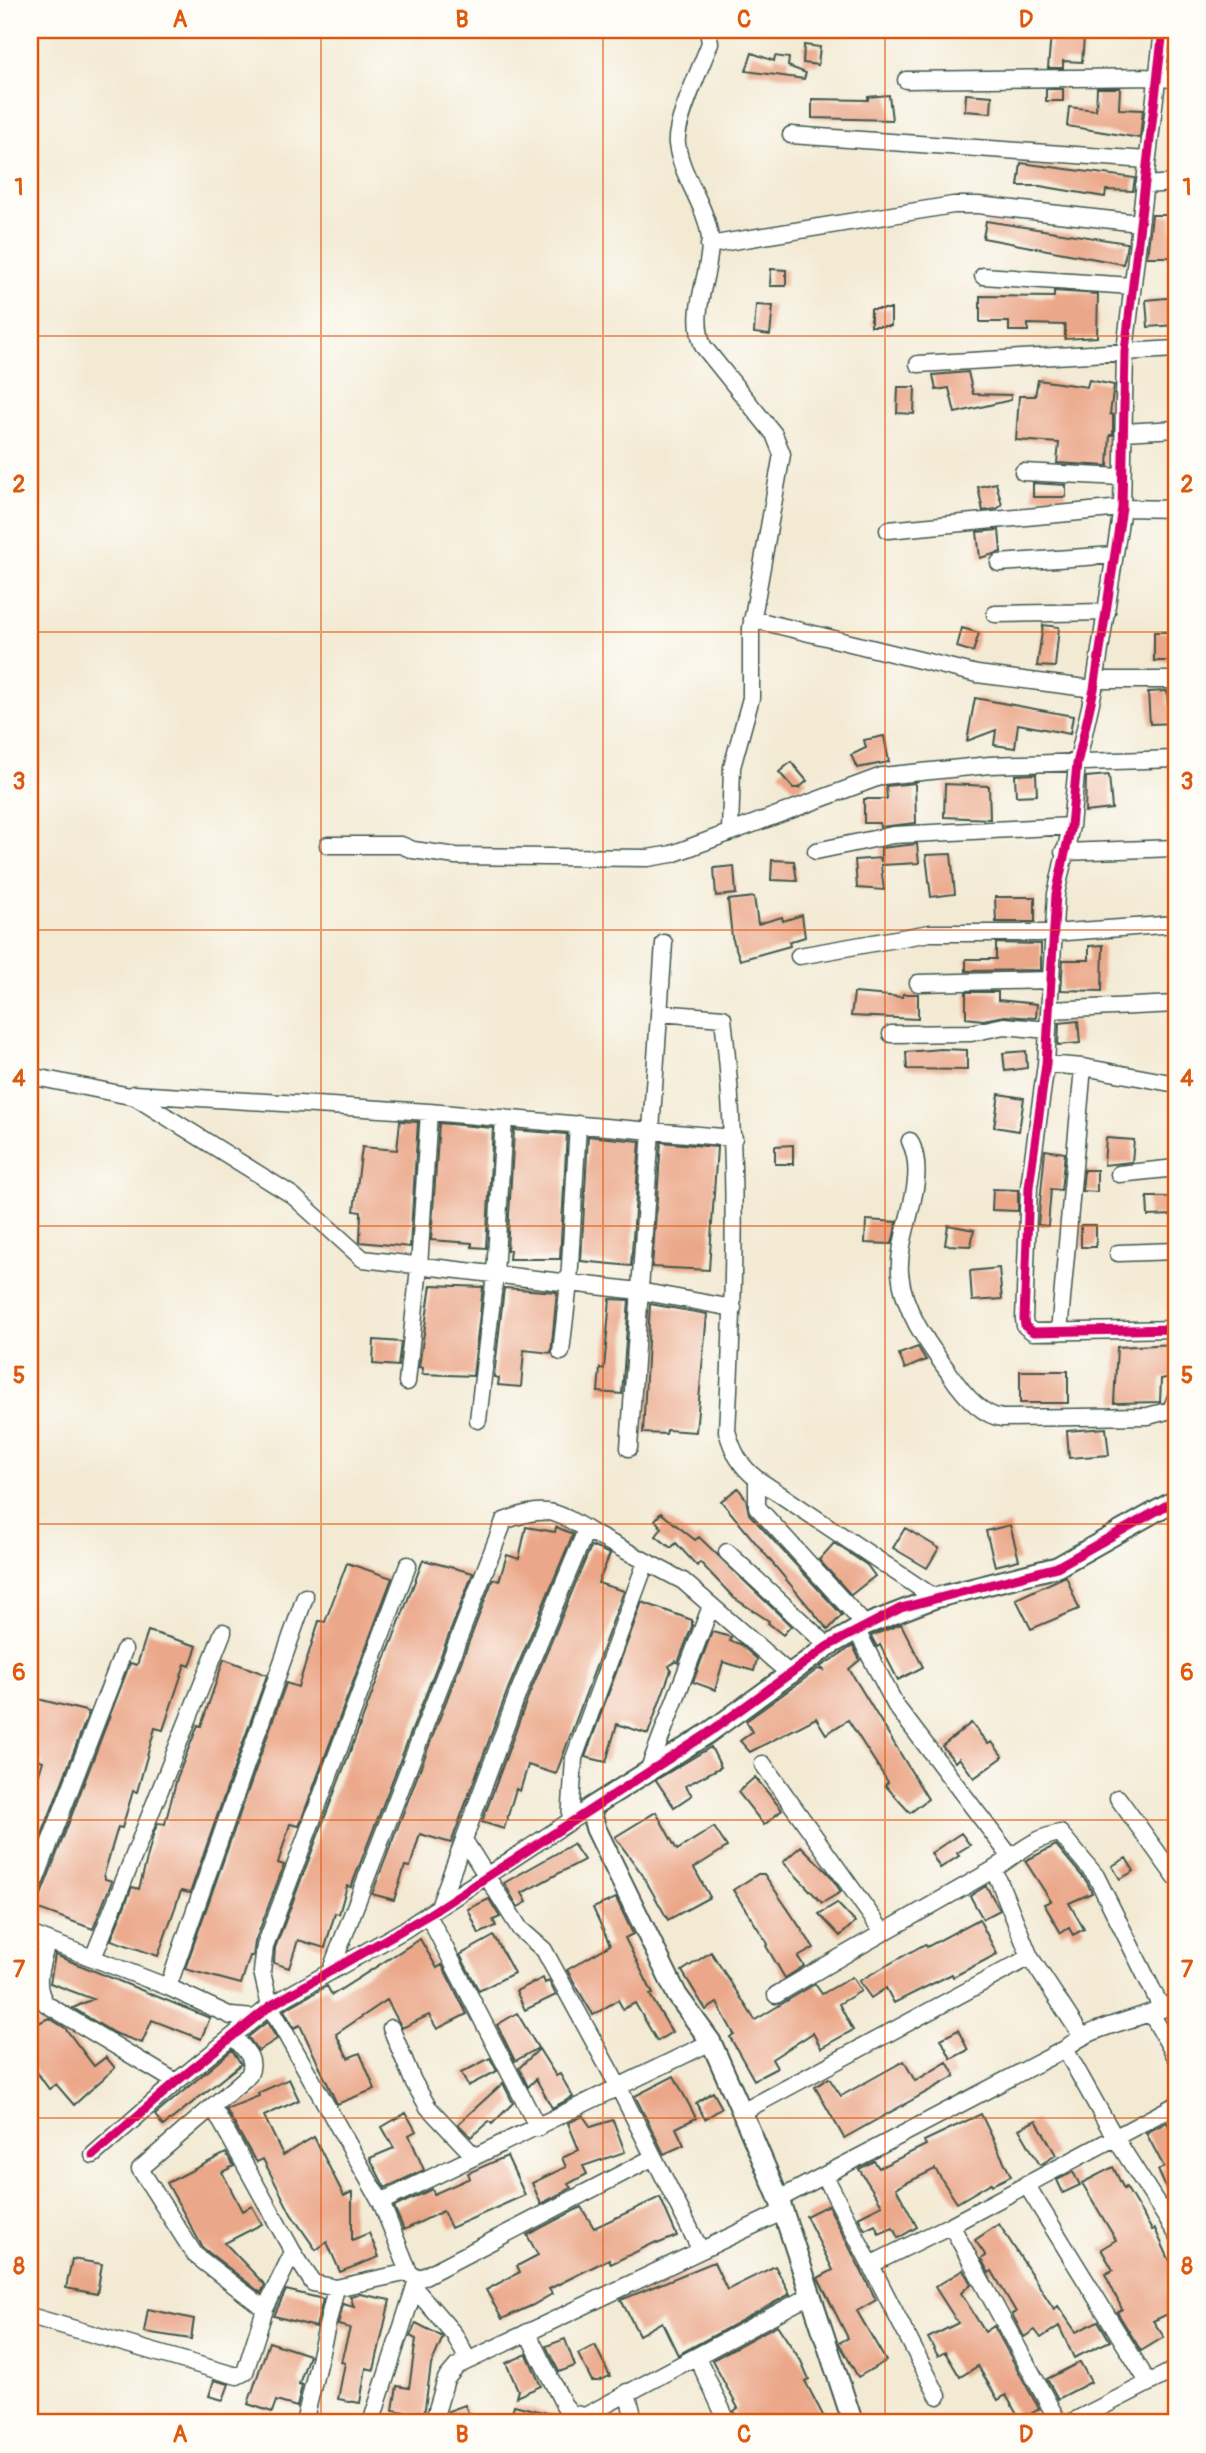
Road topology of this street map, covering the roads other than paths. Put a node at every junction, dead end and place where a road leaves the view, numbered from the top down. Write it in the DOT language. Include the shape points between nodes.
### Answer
graph roads {
  1 [pos="708,30"];
  2 [pos="1163,30"];
  3 [pos="1158,77"];
  4 [pos="906,80"];
  5 [pos="1176,80"];
  6 [pos="791,135"];
  7 [pos="1147,160"];
  8 [pos="1176,183"];
  9 [pos="1144,185"];
  10 [pos="1139,223"];
  11 [pos="709,245"];
  12 [pos="983,276"];
  13 [pos="1132,286"];
  14 [pos="1176,349"];
  15 [pos="1125,351"];
  16 [pos="918,364"];
  17 [pos="1176,429"];
  18 [pos="1124,432"];
  19 [pos="1023,472"];
  20 [pos="1122,477"];
  21 [pos="1122,508"];
  22 [pos="1176,509"];
  23 [pos="888,530"];
  24 [pos="1115,555"];
  25 [pos="999,564"];
  26 [pos="1107,611"];
  27 [pos="995,614"];
  28 [pos="752,619"];
  29 [pos="1176,680"];
  30 [pos="1095,684"];
  31 [pos="1176,759"];
  32 [pos="1077,764"];
  33 [pos="1071,825"];
  34 [pos="730,832"];
  35 [pos="328,845"];
  36 [pos="1176,848"];
  37 [pos="816,851"];
  38 [pos="1063,852"];
  39 [pos="1176,924"];
  40 [pos="1052,933"];
  41 [pos="664,943"];
  42 [pos="799,956"];
  43 [pos="1052,980"];
  44 [pos="918,983"];
  45 [pos="1176,1004"];
  46 [pos="1050,1010"];
  47 [pos="659,1013"];
  48 [pos="1048,1030"];
  49 [pos="891,1034"];
  50 [pos="1046,1064"];
  51 [pos="1083,1067"];
  52 [pos="30,1076"];
  53 [pos="1176,1084"];
  54 [pos="128,1093"];
  55 [pos="429,1111"];
  56 [pos="504,1118"];
  57 [pos="578,1124"];
  58 [pos="651,1130"];
  59 [pos="734,1138"];
  60 [pos="910,1140"];
  61 [pos="1176,1168"];
  62 [pos="1119,1174"];
  63 [pos="1176,1251"];
  64 [pos="1118,1253"];
  65 [pos="419,1267"];
  66 [pos="495,1275"];
  67 [pos="569,1283"];
  68 [pos="639,1291"];
  69 [pos="733,1308"];
  70 [pos="1176,1329"];
  71 [pos="1059,1332"];
  72 [pos="561,1352"];
  73 [pos="407,1382"];
  74 [pos="1176,1397"];
  75 [pos="478,1420"];
  76 [pos="629,1448"];
  77 [pos="757,1479"];
  78 [pos="1176,1500"];
  79 [pos="592,1533"];
  80 [pos="727,1552"];
  81 [pos="646,1562"];
  82 [pos="408,1565"];
  83 [pos="305,1597"];
  84 [pos="934,1598"];
  85 [pos="711,1606"];
  86 [pos="861,1628"];
  87 [pos="223,1632"];
  88 [pos="828,1646"];
  89 [pos="124,1650"];
  90 [pos="791,1675"];
  91 [pos="764,1764"];
  92 [pos="648,1771"];
  93 [pos="1118,1798"];
  94 [pos="590,1808"];
  95 [pos="570,1822"];
  96 [pos="464,1840"];
  97 [pos="1010,1856"];
  98 [pos="994,1869"];
  99 [pos="485,1877"];
  100 [pos="1176,1878"];
  101 [pos="30,1894"];
  102 [pos="434,1911"];
  103 [pos="882,1931"];
  104 [pos="30,1934"];
  105 [pos="47,1942"];
  106 [pos="1030,1956"];
  107 [pos="93,1958"];
  108 [pos="330,1972"];
  109 [pos="168,1987"];
  110 [pos="776,1995"];
  111 [pos="1176,2001"];
  112 [pos="270,2006"];
  113 [pos="1157,2012"];
  114 [pos="254,2018"];
  115 [pos="391,2028"];
  116 [pos="1081,2035"];
  117 [pos="233,2036"];
  118 [pos="710,2042"];
  119 [pos="1065,2049"];
  120 [pos="1176,2057"];
  121 [pos="176,2082"];
  122 [pos="617,2084"];
  123 [pos="1176,2105"];
  124 [pos="213,2107"];
  125 [pos="742,2112"];
  126 [pos="538,2128"];
  127 [pos="1114,2136"];
  128 [pos="93,2155"];
  129 [pos="474,2156"];
  130 [pos="652,2158"];
  131 [pos="825,2176"];
  132 [pos="1026,2184"];
  133 [pos="382,2202"];
  134 [pos="780,2205"];
  135 [pos="951,2225"];
  136 [pos="1176,2233"];
  137 [pos="700,2249"];
  138 [pos="293,2252"];
  139 [pos="870,2265"];
  140 [pos="414,2281"];
  141 [pos="336,2288"];
  142 [pos="809,2296"];
  143 [pos="265,2309"];
  144 [pos="30,2316"];
  145 [pos="527,2332"];
  146 [pos="697,2357"];
  147 [pos="468,2360"];
  148 [pos="1176,2369"];
  149 [pos="1148,2382"];
  150 [pos="627,2392"];
  151 [pos="938,2396"];
  152 [pos="577,2420"];
  153 [pos="304,2423"];
  154 [pos="371,2423"];
  155 [pos="433,2423"];
  156 [pos="635,2423"];
  157 [pos="728,2423"];
  158 [pos="853,2423"];
  159 [pos="1059,2423"];
  160 [pos="1070,2423"];
  1 -- 11 [label="street" via="710,43 676,142 708,229"];
  2 -- 3 [label="street"];
  3 -- 4 [label="street"];
  3 -- 5 [label="street"];
  3 -- 7 [label="street"];
  6 -- 7 [label="street"];
  7 -- 9 [label="street"];
  8 -- 9 [label="street"];
  9 -- 10 [label="street"];
  10 -- 11 [label="street" via="953,205"];
  10 -- 13 [label="street"];
  11 -- 28 [label="street" via="697,313 698,334 774,434 782,454"];
  12 -- 13 [label="street"];
  13 -- 15 [label="street"];
  14 -- 15 [label="street"];
  15 -- 16 [label="street"];
  15 -- 18 [label="street"];
  17 -- 18 [label="street"];
  18 -- 20 [label="street"];
  19 -- 20 [label="street"];
  20 -- 21 [label="street"];
  21 -- 22 [label="street"];
  21 -- 23 [label="street"];
  21 -- 24 [label="street"];
  24 -- 25 [label="street"];
  24 -- 26 [label="street"];
  26 -- 27 [label="street"];
  26 -- 30 [label="street"];
  28 -- 30 [label="street" via="969,673"];
  28 -- 34 [label="street" via="751,698 732,767"];
  29 -- 30 [label="street"];
  30 -- 32 [label="street"];
  31 -- 32 [label="street"];
  32 -- 33 [label="street"];
  32 -- 34 [label="street" via="990,765 882,776"];
  33 -- 37 [label="street" via="893,835"];
  33 -- 38 [label="street"];
  34 -- 35 [label="street" via="648,858 456,856 401,845"];
  36 -- 38 [label="street"];
  38 -- 40 [label="street"];
  39 -- 40 [label="street"];
  40 -- 42 [label="street" via="930,933"];
  40 -- 43 [label="street"];
  41 -- 47 [label="street"];
  43 -- 44 [label="street"];
  43 -- 46 [label="street"];
  45 -- 46 [label="street"];
  46 -- 48 [label="street"];
  47 -- 58 [label="street"];
  47 -- 59 [label="street" via="723,1018"];
  48 -- 49 [label="street" via="1004,1026 971,1033"];
  48 -- 50 [label="street"];
  50 -- 51 [label="street"];
  50 -- 71 [label="street" via="1029,1187 1024,1319 1033,1332"];
  51 -- 53 [label="street"];
  51 -- 71 [label="street"];
  52 -- 54 [label="street"];
  54 -- 55 [label="street"];
  54 -- 65 [label="street" via="292,1195 363,1259"];
  55 -- 56 [label="street"];
  55 -- 65 [label="street"];
  56 -- 57 [label="street"];
  56 -- 66 [label="street"];
  57 -- 58 [label="street"];
  57 -- 67 [label="street"];
  58 -- 59 [label="street"];
  58 -- 68 [label="street"];
  59 -- 69 [label="street"];
  60 -- 74 [label="street" via="917,1164 900,1275 918,1328 965,1395 1002,1419 1148,1416 1171,1410"];
  61 -- 62 [label="street"];
  63 -- 64 [label="street"];
  65 -- 66 [label="street"];
  65 -- 73 [label="street"];
  66 -- 67 [label="street"];
  66 -- 75 [label="street"];
  67 -- 68 [label="street"];
  67 -- 72 [label="street"];
  68 -- 69 [label="street"];
  68 -- 76 [label="street"];
  69 -- 77 [label="street" via="727,1431 742,1468"];
  70 -- 71 [label="street"];
  77 -- 84 [label="street"];
  77 -- 86 [label="street" via="757,1507"];
  78 -- 84 [label="street" via="1057,1567"];
  79 -- 81 [label="street"];
  79 -- 96 [label="street" via="582,1538"];
  79 -- 108 [label="street" via="558,1512 528,1512 503,1521"];
  80 -- 88 [label="street"];
  81 -- 85 [label="street" via="683,1581"];
  81 -- 95 [label="street" via="574,1758"];
  82 -- 112 [label="street" via="265,1946 262,1972"];
  83 -- 109 [label="street"];
  84 -- 86 [label="street"];
  85 -- 90 [label="street"];
  85 -- 92 [label="street"];
  86 -- 88 [label="street"];
  86 -- 97 [label="street" via="896,1706"];
  87 -- 107 [label="street"];
  88 -- 90 [label="street"];
  89 -- 101 [label="street"];
  90 -- 92 [label="street"];
  91 -- 103 [label="street"];
  92 -- 94 [label="street"];
  93 -- 100 [label="street"];
  94 -- 95 [label="street"];
  94 -- 118 [label="street" via="677,1995"];
  95 -- 99 [label="street"];
  96 -- 99 [label="street"];
  96 -- 102 [label="street"];
  97 -- 98 [label="street"];
  97 -- 113 [label="street" via="1046,1836 1060,1833 1068,1839 1096,1877"];
  98 -- 103 [label="street"];
  98 -- 106 [label="street"];
  99 -- 102 [label="street"];
  99 -- 122 [label="street" via="520,1929 544,1950"];
  102 -- 108 [label="street"];
  102 -- 126 [label="street"];
  103 -- 110 [label="street"];
  104 -- 105 [label="street"];
  105 -- 107 [label="street"];
  105 -- 121 [label="street" via="37,1984 46,2004"];
  106 -- 116 [label="street"];
  106 -- 125 [label="street"];
  107 -- 109 [label="street"];
  108 -- 112 [label="street"];
  109 -- 114 [label="street" via="231,2016"];
  111 -- 113 [label="street"];
  112 -- 114 [label="street"];
  112 -- 133 [label="street"];
  113 -- 116 [label="street"];
  113 -- 120 [label="street"];
  114 -- 117 [label="street"];
  115 -- 129 [label="street" via="429,2107"];
  116 -- 119 [label="street"];
  117 -- 121 [label="street"];
  117 -- 124 [label="street" via="251,2056 252,2068"];
  118 -- 122 [label="street"];
  118 -- 125 [label="street"];
  119 -- 127 [label="street"];
  119 -- 131 [label="street"];
  121 -- 128 [label="street"];
  122 -- 126 [label="street"];
  122 -- 130 [label="street"];
  123 -- 127 [label="street"];
  124 -- 138 [label="street"];
  124 -- 143 [label="street" via="144,2162 141,2175 195,2255"];
  125 -- 134 [label="street"];
  126 -- 129 [label="street"];
  127 -- 132 [label="street"];
  127 -- 136 [label="street"];
  129 -- 133 [label="street"];
  130 -- 137 [label="street"];
  130 -- 140 [label="street"];
  131 -- 134 [label="street"];
  131 -- 139 [label="street"];
  132 -- 135 [label="street"];
  132 -- 149 [label="street"];
  133 -- 140 [label="street"];
  134 -- 137 [label="street"];
  134 -- 142 [label="street"];
  135 -- 139 [label="street"];
  135 -- 159 [label="street"];
  137 -- 145 [label="street"];
  138 -- 141 [label="street" via="313,2283"];
  138 -- 143 [label="street"];
  139 -- 151 [label="street"];
  140 -- 141 [label="street"];
  140 -- 147 [label="street"];
  140 -- 154 [label="street"];
  141 -- 153 [label="street"];
  142 -- 146 [label="street"];
  142 -- 158 [label="street"];
  143 -- 144 [label="street" via="244,2372 237,2376"];
  145 -- 147 [label="street"];
  145 -- 152 [label="street" via="564,2405"];
  146 -- 150 [label="street"];
  146 -- 157 [label="street"];
  147 -- 155 [label="street" via="450,2371"];
  148 -- 149 [label="street"];
  149 -- 160 [label="street"];
  150 -- 152 [label="street"];
  150 -- 156 [label="street"];
}
